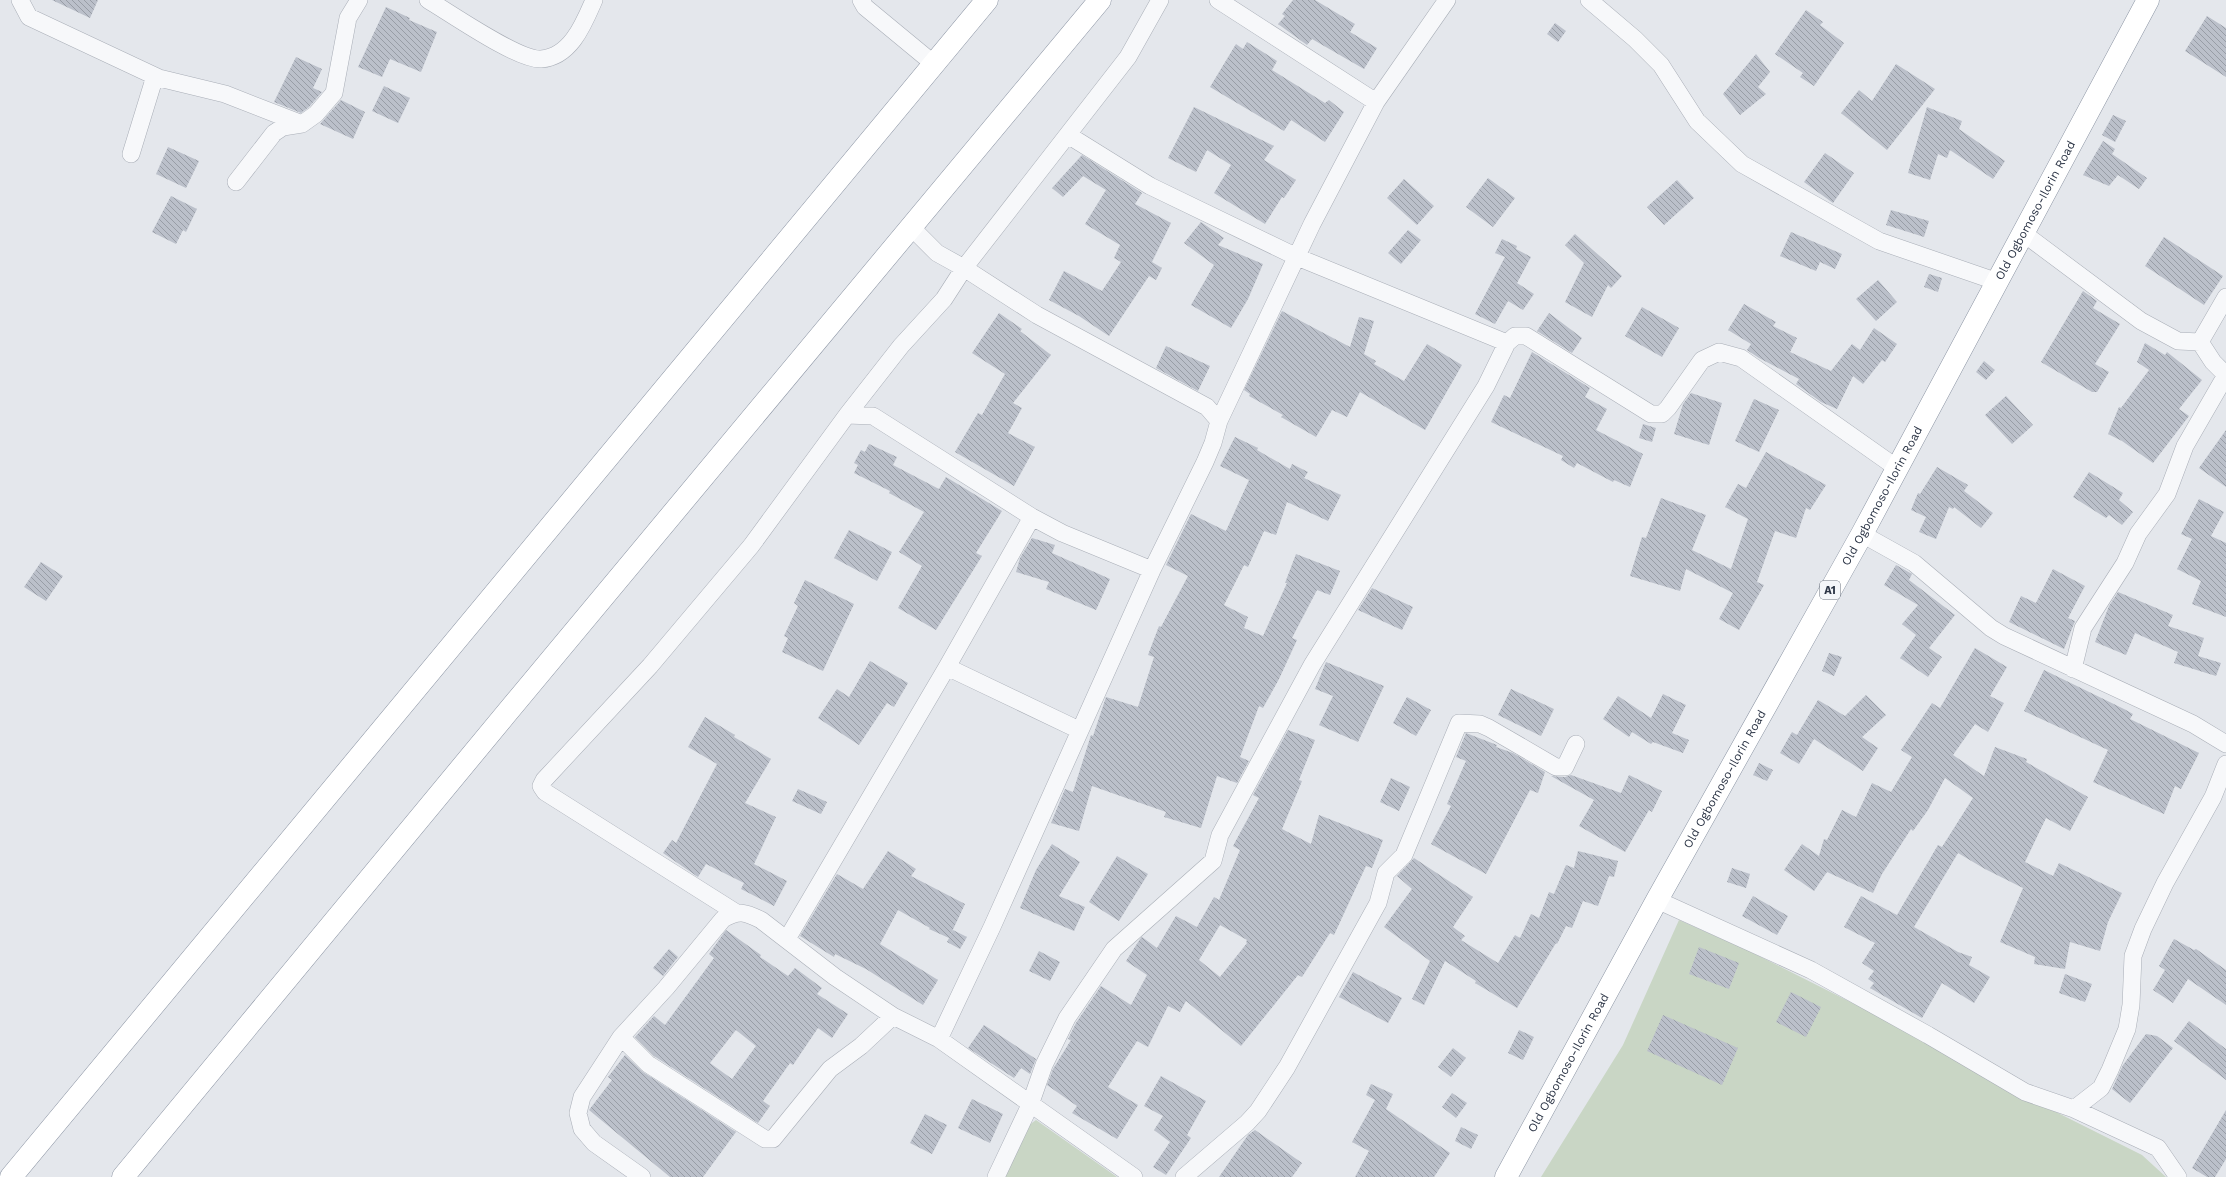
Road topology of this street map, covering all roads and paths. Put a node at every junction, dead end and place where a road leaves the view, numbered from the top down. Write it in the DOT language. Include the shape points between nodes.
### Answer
graph roads {
  1 [pos="20,0"];
  2 [pos="359,0"];
  3 [pos="428,0"];
  4 [pos="594,0"];
  5 [pos="861,0"];
  6 [pos="987,0"];
  7 [pos="1100,0"];
  8 [pos="1160,0"];
  9 [pos="1218,0"];
  10 [pos="1447,0"];
  11 [pos="1589,0"];
  12 [pos="2148,0"];
  13 [pos="934,64"];
  14 [pos="155,76"];
  15 [pos="1376,102"];
  16 [pos="302,124"];
  17 [pos="1068,134"];
  18 [pos="131,154"];
  19 [pos="236,182"];
  20 [pos="911,227"];
  21 [pos="2023,234"];
  22 [pos="1297,257"];
  23 [pos="964,268"];
  24 [pos="1998,282"];
  25 [pos="2226,297"];
  26 [pos="2200,342"];
  27 [pos="1507,343"];
  28 [pos="2226,375"];
  29 [pos="866,390"];
  30 [pos="847,415"];
  31 [pos="873,416"];
  32 [pos="1219,421"];
  33 [pos="1897,468"];
  34 [pos="1032,517"];
  35 [pos="1862,534"];
  36 [pos="1152,570"];
  37 [pos="947,667"];
  38 [pos="2073,669"];
  39 [pos="1079,730"];
  40 [pos="1576,744"];
  41 [pos="2226,744"];
  42 [pos="2226,764"];
  43 [pos="1657,900"];
  44 [pos="734,912"];
  45 [pos="787,939"];
  46 [pos="893,1016"];
  47 [pos="621,1037"];
  48 [pos="939,1040"];
  49 [pos="1030,1105"];
  50 [pos="2074,1109"];
  51 [pos="11,1177"];
  52 [pos="123,1177"];
  53 [pos="642,1177"];
  54 [pos="996,1177"];
  55 [pos="1134,1177"];
  56 [pos="1184,1177"];
  57 [pos="1506,1177"];
  58 [pos="2178,1177"];
  1 -- 14 [label="street" via="29,17"];
  2 -- 16 [label="street" via="348,18 334,93 316,114"];
  3 -- 4 [label="street" via="492,39 528,57 542,59 560,52 578,34"];
  5 -- 13 [label="street" via="865,8"];
  6 -- 13 [label="highway"];
  7 -- 20 [label="highway"];
  8 -- 17 [label="street" via="1128,57"];
  9 -- 15 [label="street"];
  10 -- 15 [label="street"];
  11 -- 24 [label="street" via="1635,39 1660,66 1697,122 1742,164 1879,241"];
  12 -- 21 [label="highway, Old Ogbomoso-Ilorin Road / A1"];
  13 -- 51 [label="highway"];
  14 -- 16 [label="street" via="225,94"];
  14 -- 18 [label="street"];
  15 -- 22 [label="street"];
  16 -- 19 [label="street" via="283,127 274,133"];
  17 -- 22 [label="street" via="1150,186"];
  17 -- 23 [label="street"];
  20 -- 23 [label="street" via="937,253"];
  20 -- 52 [label="highway"];
  21 -- 24 [label="highway, Old Ogbomoso-Ilorin Road / A1"];
  21 -- 26 [label="street" via="2141,321 2178,341"];
  22 -- 27 [label="street"];
  22 -- 32 [label="street"];
  23 -- 29 [label="street" via="944,299 901,346"];
  23 -- 32 [label="street" via="1037,315 1207,407"];
  24 -- 33 [label="highway, Old Ogbomoso-Ilorin Road / A1"];
  25 -- 26 [label="street"];
  26 -- 28 [label="street"];
  27 -- 33 [label="street" via="1515,336 1526,336 1651,414 1662,414 1668,408 1702,360 1719,352 1741,358"];
  27 -- 49 [label="street" via="1486,386 1312,665 1220,834 1213,861 1114,949 1067,1018 1044,1065"];
  28 -- 38 [label="street" via="2185,446 2167,494 2138,534 2125,563 2083,628"];
  29 -- 30 [label="street"];
  29 -- 31 [label="street"];
  30 -- 31 [label="street"];
  30 -- 44 [label="street" via="751,546 650,666 541,786 545,792"];
  31 -- 34 [label="street"];
  32 -- 36 [label="street" via="1205,462"];
  33 -- 35 [label="highway, Old Ogbomoso-Ilorin Road / A1"];
  34 -- 36 [label="street" via="1062,533"];
  34 -- 37 [label="street"];
  35 -- 38 [label="street" via="1914,563 1990,628"];
  35 -- 43 [label="highway, Old Ogbomoso-Ilorin Road / A1"];
  36 -- 39 [label="street"];
  37 -- 39 [label="street"];
  37 -- 45 [label="street"];
  38 -- 41 [label="street" via="2193,724"];
  39 -- 48 [label="street" via="992,928"];
  40 -- 56 [label="street" via="1565,767 1556,767 1489,728 1480,724 1459,723 1404,855 1386,874 1378,903 1287,1067 1247,1123"];
  42 -- 50 [label="street" via="2213,797 2165,883 2133,956 2131,1005 2127,1029 2110,1070 2101,1088"];
  43 -- 50 [label="street" via="1811,970 2025,1092"];
  43 -- 57 [label="highway, Old Ogbomoso-Ilorin Road / A1"];
  44 -- 45 [label="street" via="747,913 761,920"];
  44 -- 47 [label="street" via="723,919 666,988"];
  45 -- 46 [label="street" via="835,977"];
  46 -- 47 [label="street" via="861,1046 830,1069 773,1139 764,1139 648,1064"];
  46 -- 48 [label="street"];
  47 -- 53 [label="street" via="582,1097 578,1113 582,1129 594,1143"];
  48 -- 49 [label="street"];
  49 -- 54 [label="street"];
  49 -- 55 [label="street"];
  50 -- 58 [label="street" via="2158,1148"];
}
